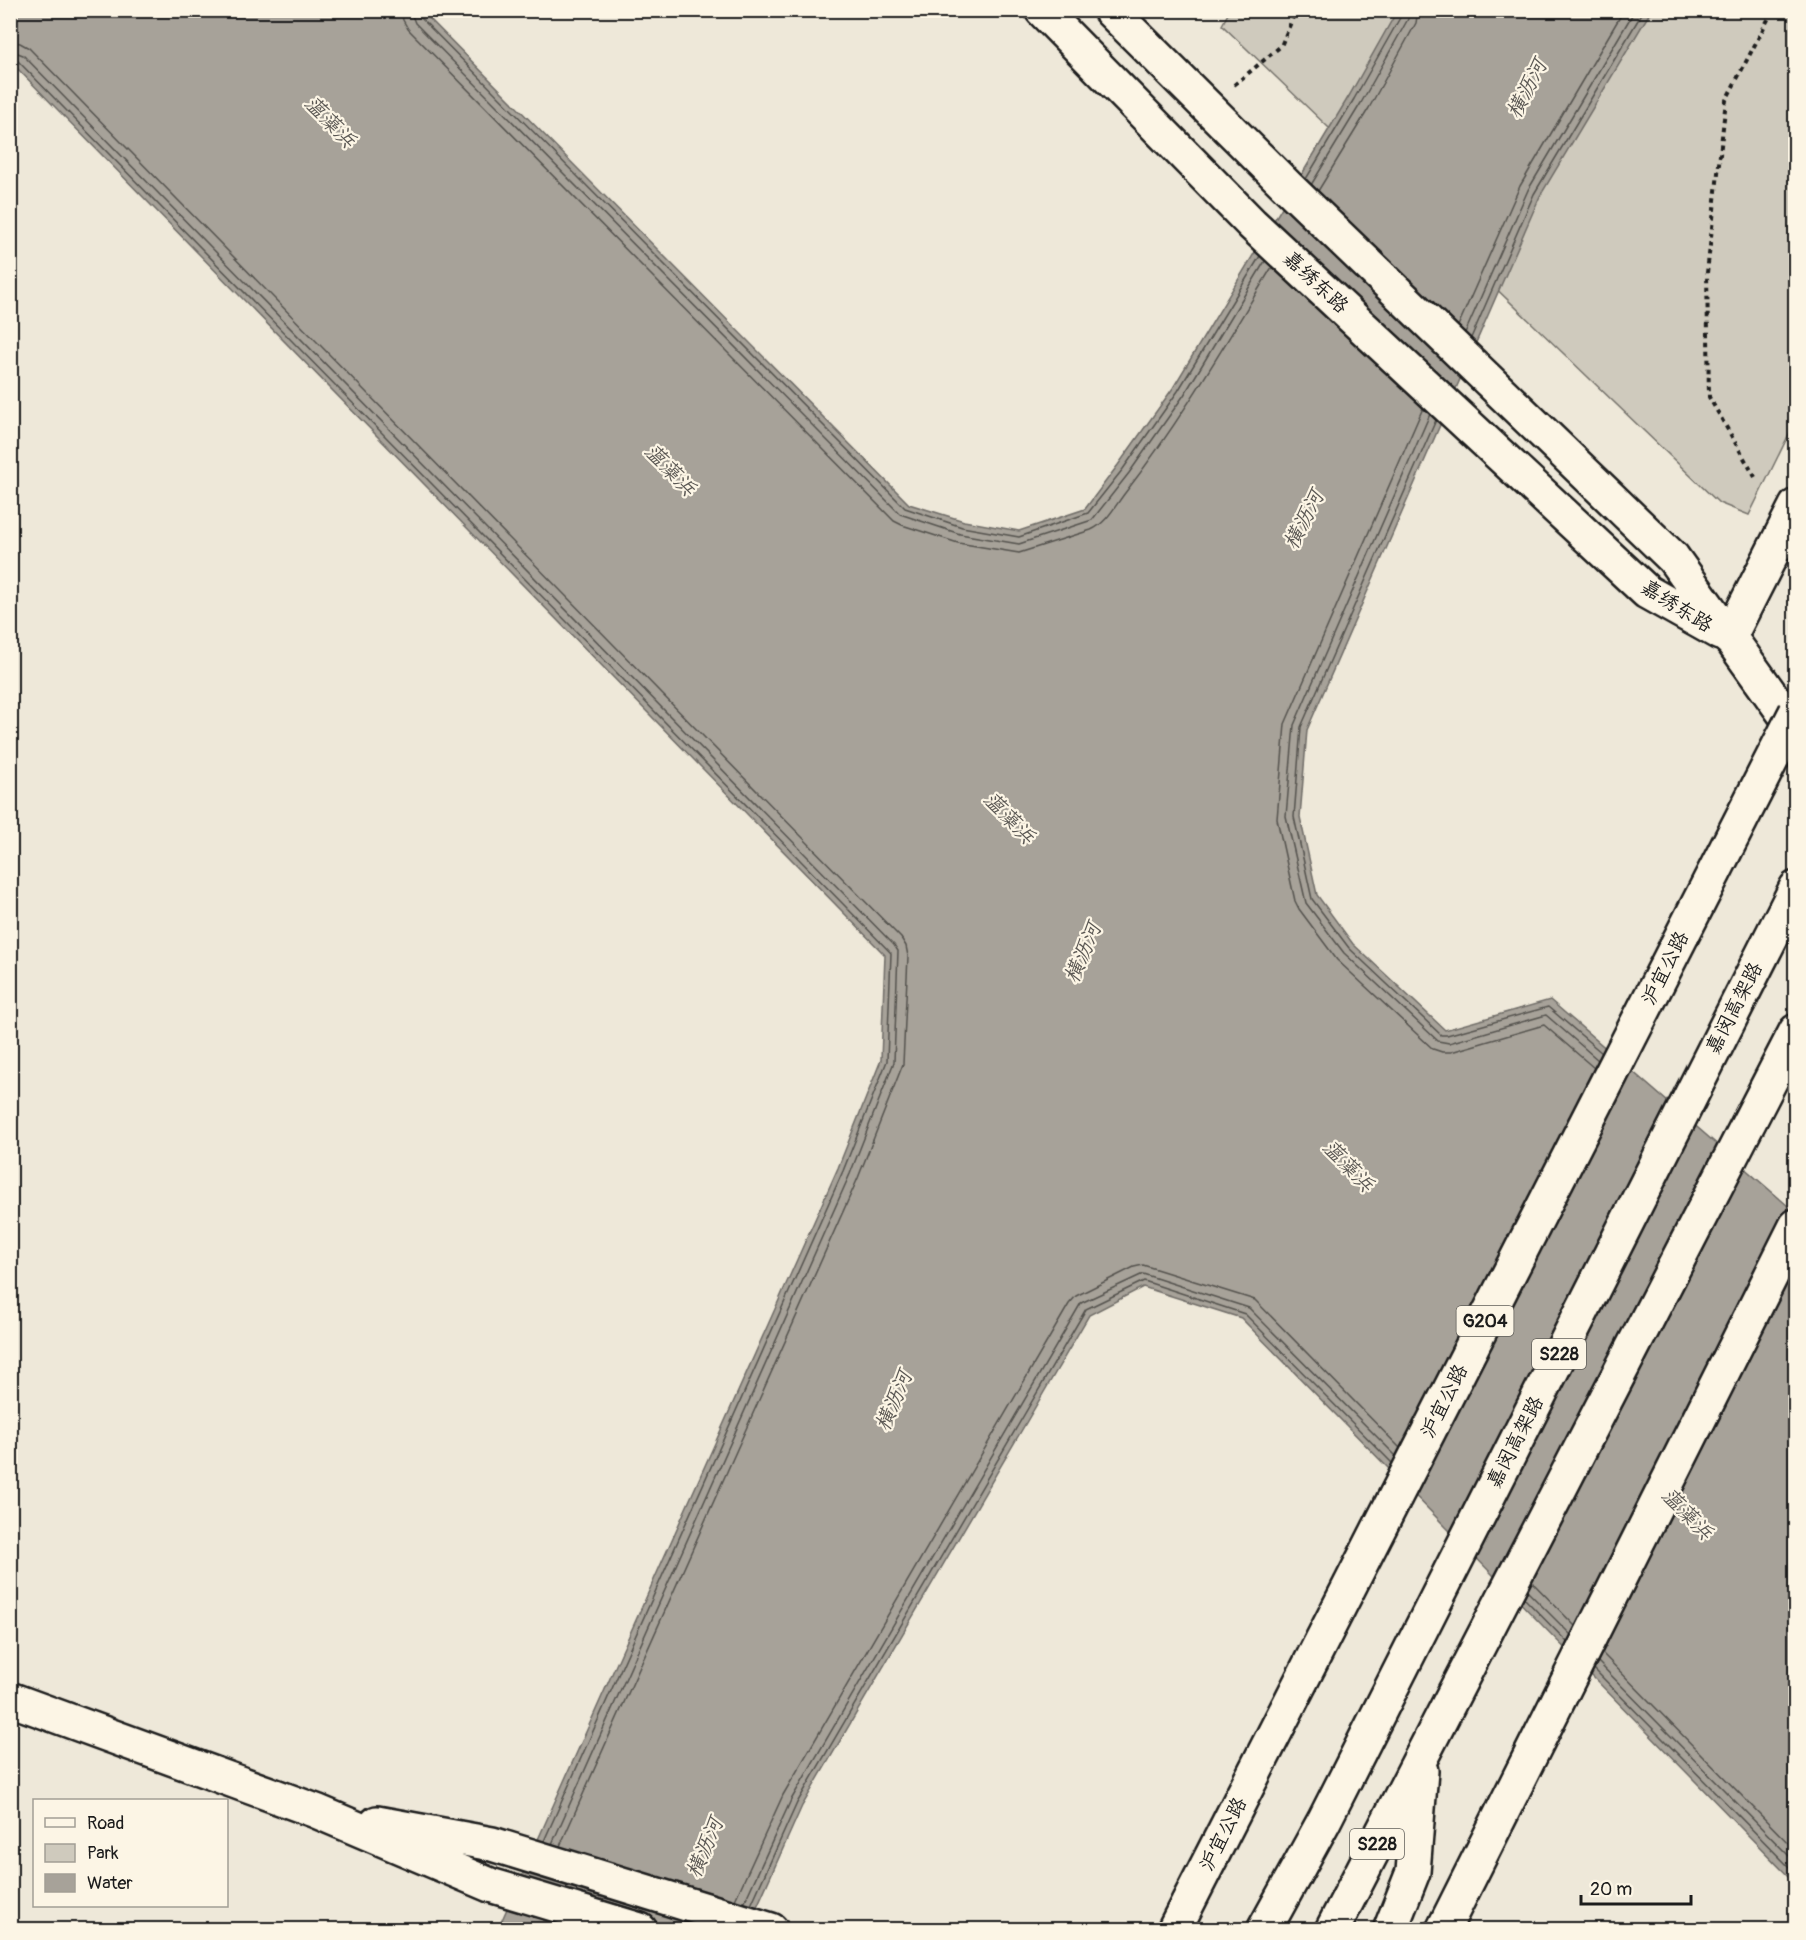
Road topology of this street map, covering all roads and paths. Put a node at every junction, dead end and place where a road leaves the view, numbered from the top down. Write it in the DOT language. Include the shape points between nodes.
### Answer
graph roads {
  1 [pos="1042,10"];
  2 [pos="1110,10"];
  3 [pos="1296,10"];
  4 [pos="1773,10"];
  5 [pos="1208,107"];
  6 [pos="1755,477"];
  7 [pos="1796,506"];
  8 [pos="1729,638"];
  9 [pos="1796,712"];
  10 [pos="1796,730"];
  11 [pos="1796,888"];
  12 [pos="1796,1031"];
  13 [pos="1796,1226"];
  14 [pos="10,1699"];
  15 [pos="1422,1757"];
  16 [pos="316,1811"];
  17 [pos="1324,1821"];
  18 [pos="640,1929"];
  19 [pos="771,1929"];
  20 [pos="1174,1929"];
  21 [pos="1256,1929"];
  22 [pos="1264,1929"];
  23 [pos="1332,1929"];
  24 [pos="1390,1929"];
  25 [pos="1443,1929"];
  1 -- 8 [label="main road, 嘉绣东路" via="1252,224 1647,592"];
  2 -- 5 [label="main road, 嘉绣东路"];
  3 -- 5 [label="path" via="1281,46"];
  4 -- 6 [label="path" via="1726,100 1707,273 1709,397"];
  5 -- 8 [label="main road, 嘉绣东路" via="1673,558"];
  7 -- 8 [label="main road"];
  8 -- 10 [label="main road"];
  9 -- 20 [label="main road, 沪宜公路 / G204, bridge"];
  11 -- 17 [label="main road, 嘉闵高架路 / S228"];
  12 -- 15 [label="main road, S228"];
  13 -- 25 [label="main road"];
  14 -- 16 [label="main road"];
  15 -- 23 [label="main road, S228"];
  15 -- 24 [label="main road" via="1413,1872"];
  16 -- 18 [label="main road" via="490,1885"];
  16 -- 19 [label="main road" via="492,1844"];
  17 -- 21 [label="main road"];
  17 -- 22 [label="main road, 嘉闵高架路 / S228"];
}
